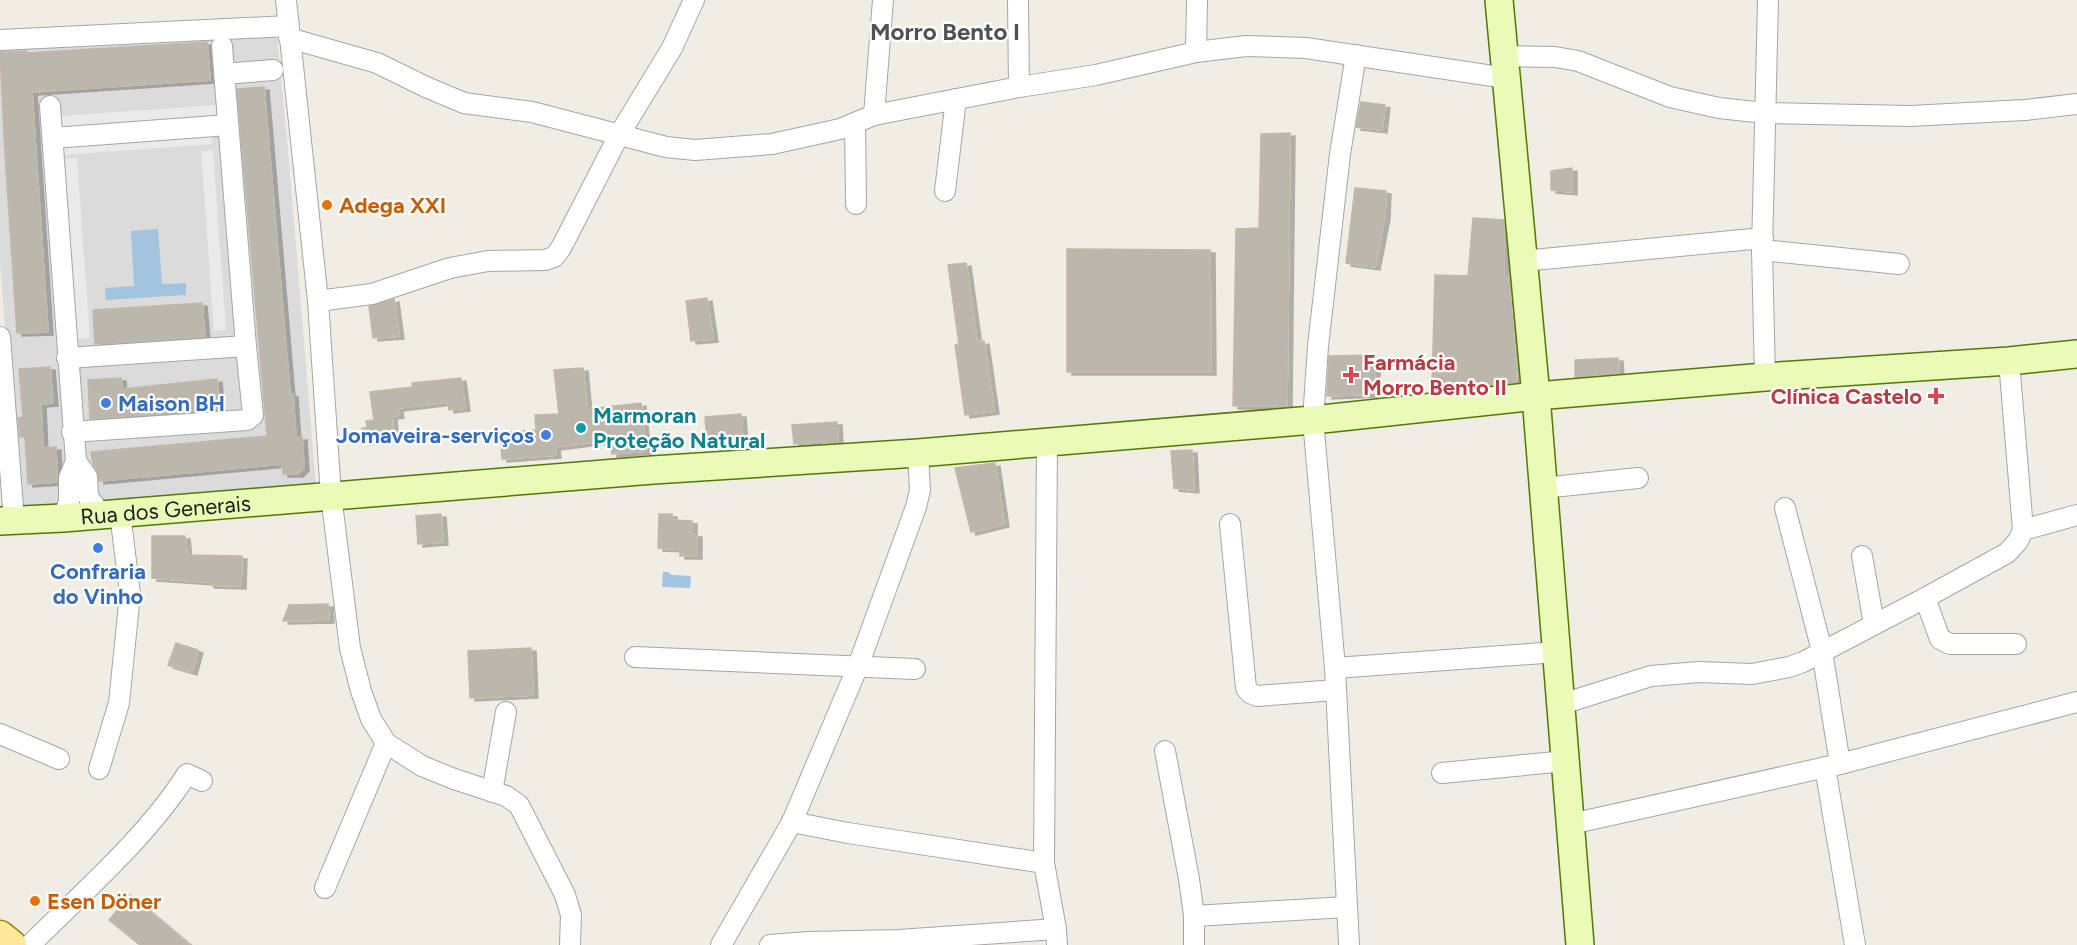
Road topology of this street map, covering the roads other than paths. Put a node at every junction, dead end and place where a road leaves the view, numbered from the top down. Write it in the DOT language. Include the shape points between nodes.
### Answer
graph roads {
  1 [pos="286,0"];
  2 [pos="694,0"];
  3 [pos="883,0"];
  4 [pos="1018,0"];
  5 [pos="1197,0"];
  6 [pos="1499,0"];
  7 [pos="1768,0"];
  8 [pos="289,32"];
  9 [pos="0,40"];
  10 [pos="222,46"];
  11 [pos="1196,52"];
  12 [pos="1356,55"];
  13 [pos="1505,67"];
  14 [pos="273,70"];
  15 [pos="224,74"];
  16 [pos="1019,87"];
  17 [pos="956,99"];
  18 [pos="2077,104"];
  19 [pos="50,106"];
  20 [pos="1765,113"];
  21 [pos="874,115"];
  22 [pos="855,123"];
  23 [pos="228,125"];
  24 [pos="619,135"];
  25 [pos="53,138"];
  26 [pos="945,191"];
  27 [pos="856,204"];
  28 [pos="1763,244"];
  29 [pos="1523,261"];
  30 [pos="1899,264"];
  31 [pos="318,301"];
  32 [pos="0,337"];
  33 [pos="246,346"];
  34 [pos="2077,354"];
  35 [pos="68,358"];
  36 [pos="2009,361"];
  37 [pos="1765,377"];
  38 [pos="1536,396"];
  39 [pos="1313,420"];
  40 [pos="72,432"];
  41 [pos="1047,442"];
  42 [pos="918,453"];
  43 [pos="77,471"];
  44 [pos="1638,478"];
  45 [pos="1543,488"];
  46 [pos="331,495"];
  47 [pos="1785,508"];
  48 [pos="110,514"];
  49 [pos="2077,515"];
  50 [pos="63,518"];
  51 [pos="7,521"];
  52 [pos="1230,524"];
  53 [pos="2023,530"];
  54 [pos="1862,556"];
  55 [pos="1925,598"];
  56 [pos="1874,624"];
  57 [pos="2016,644"];
  58 [pos="1822,651"];
  59 [pos="1557,652"];
  60 [pos="635,657"];
  61 [pos="858,666"];
  62 [pos="1335,668"];
  63 [pos="915,669"];
  64 [pos="1336,690"];
  65 [pos="2077,702"];
  66 [pos="1562,704"];
  67 [pos="506,712"];
  68 [pos="0,734"];
  69 [pos="386,743"];
  70 [pos="1165,751"];
  71 [pos="59,759"];
  72 [pos="1566,761"];
  73 [pos="1832,765"];
  74 [pos="99,769"];
  75 [pos="1442,773"];
  76 [pos="202,781"];
  77 [pos="492,792"];
  78 [pos="792,822"];
  79 [pos="1571,824"];
  80 [pos="1044,863"];
  81 [pos="326,888"];
  82 [pos="1346,906"];
  83 [pos="1194,932"];
  84 [pos="0,936"];
  85 [pos="1057,937"];
  86 [pos="11,945"];
  87 [pos="30,945"];
  88 [pos="570,945"];
  89 [pos="721,945"];
  90 [pos="770,945"];
  91 [pos="1176,945"];
  92 [pos="1349,945"];
  93 [pos="1580,945"];
  94 [pos="1855,945"];
  1 -- 8 [label="street"];
  2 -- 24 [label="street" via="672,48"];
  3 -- 21 [label="street"];
  4 -- 16 [label="street"];
  5 -- 11 [label="street"];
  6 -- 13 [label="street"];
  7 -- 20 [label="street"];
  8 -- 9 [label="street"];
  8 -- 24 [label="street" via="377,63 464,103 532,112"];
  8 -- 31 [label="street"];
  10 -- 15 [label="street"];
  11 -- 12 [label="street" via="1256,47"];
  11 -- 16 [label="street" via="1096,75"];
  12 -- 13 [label="street"];
  12 -- 39 [label="street" via="1340,154"];
  13 -- 20 [label="street" via="1555,57 1578,61 1670,97"];
  13 -- 29 [label="street"];
  14 -- 15 [label="street"];
  15 -- 23 [label="street"];
  16 -- 17 [label="street"];
  17 -- 21 [label="street"];
  17 -- 26 [label="street"];
  18 -- 20 [label="street" via="1910,116"];
  19 -- 25 [label="street"];
  20 -- 28 [label="street"];
  21 -- 22 [label="street"];
  22 -- 24 [label="street" via="772,144 694,150"];
  22 -- 27 [label="street"];
  23 -- 25 [label="street"];
  23 -- 33 [label="street"];
  24 -- 31 [label="street" via="554,257 450,268 372,294"];
  25 -- 35 [label="street"];
  28 -- 29 [label="street"];
  28 -- 30 [label="street"];
  28 -- 37 [label="street"];
  29 -- 38 [label="street"];
  31 -- 46 [label="street"];
  32 -- 51 [label="street"];
  33 -- 35 [label="street"];
  33 -- 40 [label="street" via="252,418"];
  34 -- 36 [label="street, Rua dos Generais"];
  35 -- 40 [label="street"];
  36 -- 37 [label="street, Rua dos Generais"];
  36 -- 53 [label="street"];
  37 -- 38 [label="street, Rua dos Generais"];
  38 -- 39 [label="street, Rua dos Generais"];
  38 -- 45 [label="street"];
  39 -- 41 [label="street, Rua dos Generais"];
  39 -- 62 [label="street"];
  40 -- 43 [label="street"];
  41 -- 42 [label="street, Rua dos Generais"];
  41 -- 80 [label="street"];
  42 -- 46 [label="street, Rua dos Generais"];
  42 -- 61 [label="street" via="920,490 916,507"];
  43 -- 48 [label="street" via="88,497"];
  43 -- 50 [label="street"];
  44 -- 45 [label="street"];
  45 -- 59 [label="street"];
  46 -- 48 [label="street, Rua dos Generais"];
  46 -- 69 [label="street" via="350,648 371,719"];
  47 -- 58 [label="street"];
  48 -- 50 [label="street, Rua dos Generais"];
  48 -- 74 [label="street" via="130,594 119,703"];
  49 -- 53 [label="street"];
  50 -- 51 [label="street, Rua dos Generais"];
  52 -- 64 [label="street" via="1246,688 1257,696"];
  53 -- 55 [label="street" via="2007,553"];
  54 -- 56 [label="street"];
  55 -- 56 [label="street"];
  55 -- 57 [label="street" via="1940,639 1950,644"];
  56 -- 58 [label="street"];
  58 -- 66 [label="street" via="1789,667 1752,674 1699,672 1651,676"];
  58 -- 73 [label="street"];
  59 -- 62 [label="street"];
  59 -- 66 [label="street"];
  60 -- 61 [label="street"];
  61 -- 63 [label="street"];
  61 -- 78 [label="street"];
  62 -- 64 [label="street"];
  64 -- 82 [label="street"];
  65 -- 73 [label="street"];
  66 -- 72 [label="street"];
  67 -- 77 [label="street"];
  68 -- 71 [label="street"];
  69 -- 77 [label="street" via="422,766"];
  69 -- 81 [label="street"];
  70 -- 83 [label="street" via="1189,879"];
  72 -- 75 [label="street"];
  72 -- 79 [label="street"];
  73 -- 79 [label="street"];
  73 -- 94 [label="street"];
  76 -- 87 [label="street" via="187,774 161,812"];
  77 -- 88 [label="street" via="519,806 543,851 571,915"];
  78 -- 80 [label="street"];
  78 -- 89 [label="street"];
  79 -- 93 [label="street"];
  80 -- 85 [label="street"];
  82 -- 83 [label="street"];
  82 -- 92 [label="street"];
  83 -- 91 [label="street"];
  84 -- 86 [label="main road"];
  85 -- 90 [label="street"];
}
